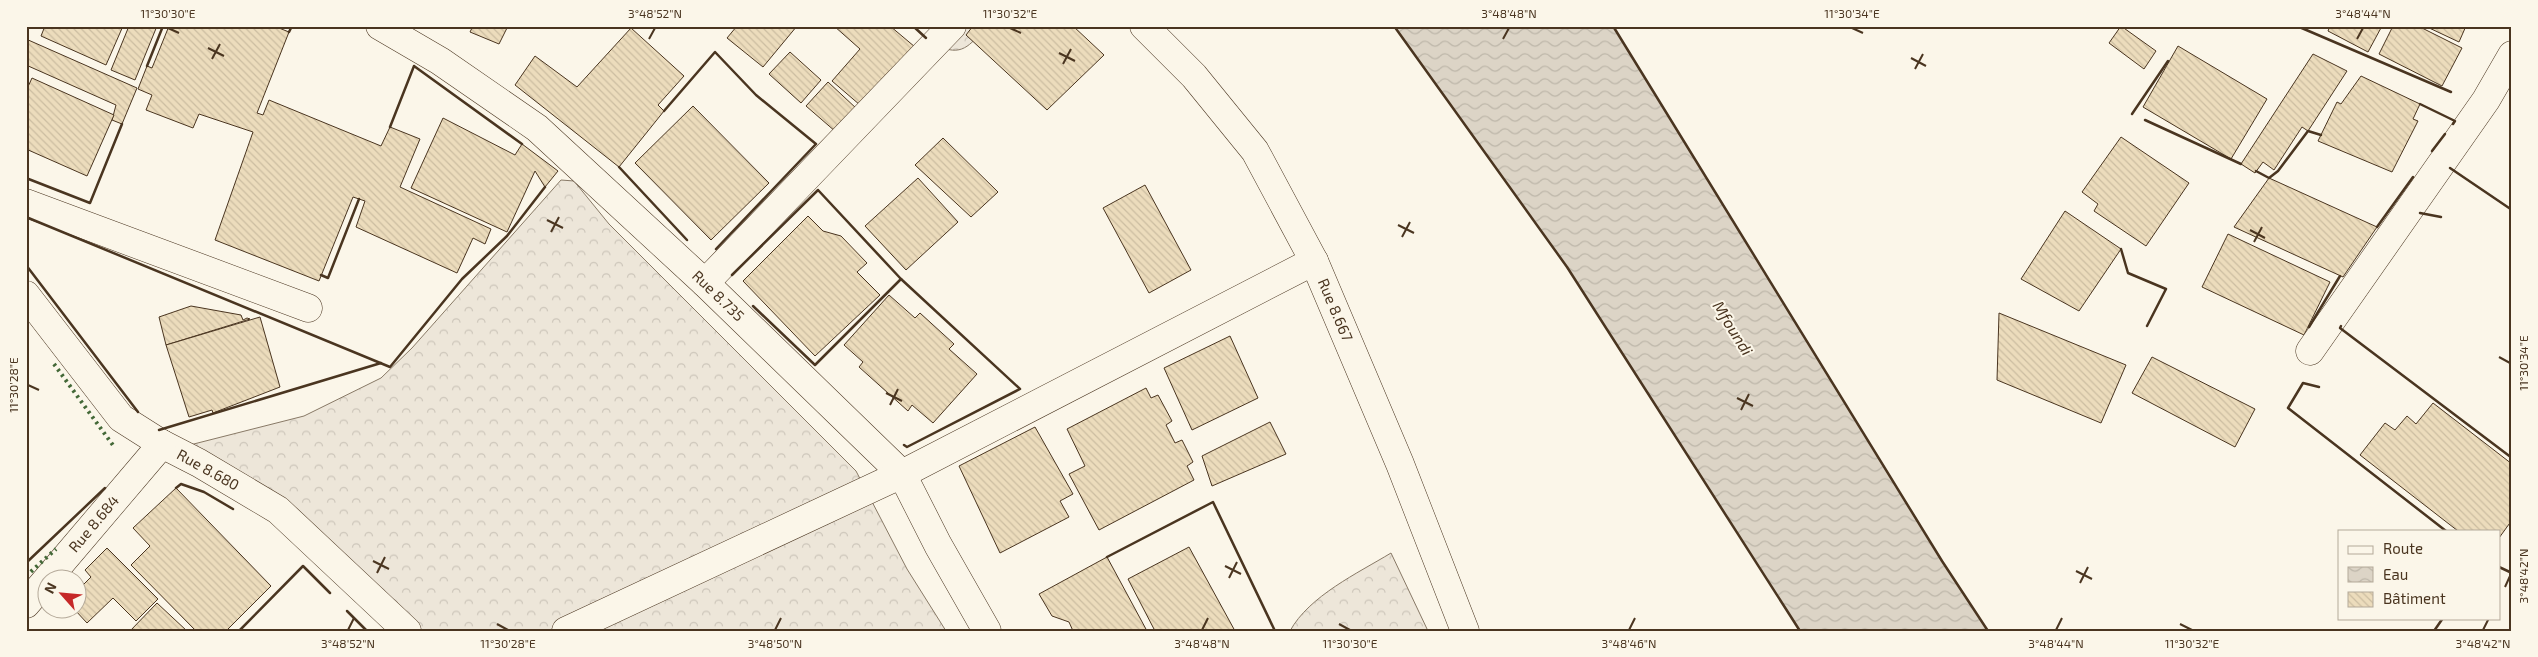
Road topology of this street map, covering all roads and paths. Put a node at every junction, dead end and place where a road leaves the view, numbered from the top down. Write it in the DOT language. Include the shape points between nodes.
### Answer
graph roads {
  1 [pos="380,26"];
  2 [pos="952,26"];
  3 [pos="1144,26"];
  4 [pos="2512,55"];
  5 [pos="26,202"];
  6 [pos="1314,260"];
  7 [pos="705,283"];
  8 [pos="26,295"];
  9 [pos="308,308"];
  10 [pos="2310,351"];
  11 [pos="162,444"];
  12 [pos="902,474"];
  13 [pos="26,604"];
  14 [pos="407,631"];
  15 [pos="566,631"];
  16 [pos="987,631"];
  17 [pos="1465,631"];
  1 -- 7 [label="street, Rue 8.735" via="440,61 537,128"];
  2 -- 7 [label="street"];
  3 -- 6 [label="street, Rue 8.667" via="1194,76 1255,151"];
  4 -- 10 [label="street" via="2486,100"];
  5 -- 9 [label="street"];
  6 -- 12 [label="street"];
  6 -- 17 [label="street, Rue 8.667" via="1400,464"];
  7 -- 12 [label="street, Rue 8.735"];
  8 -- 11 [label="street, Rue 8.680" via="121,418"];
  11 -- 13 [label="street, Rue 8.684"];
  11 -- 14 [label="street, Rue 8.680" via="278,510"];
  12 -- 15 [label="street"];
  12 -- 16 [label="street, Rue 8.735"];
}
